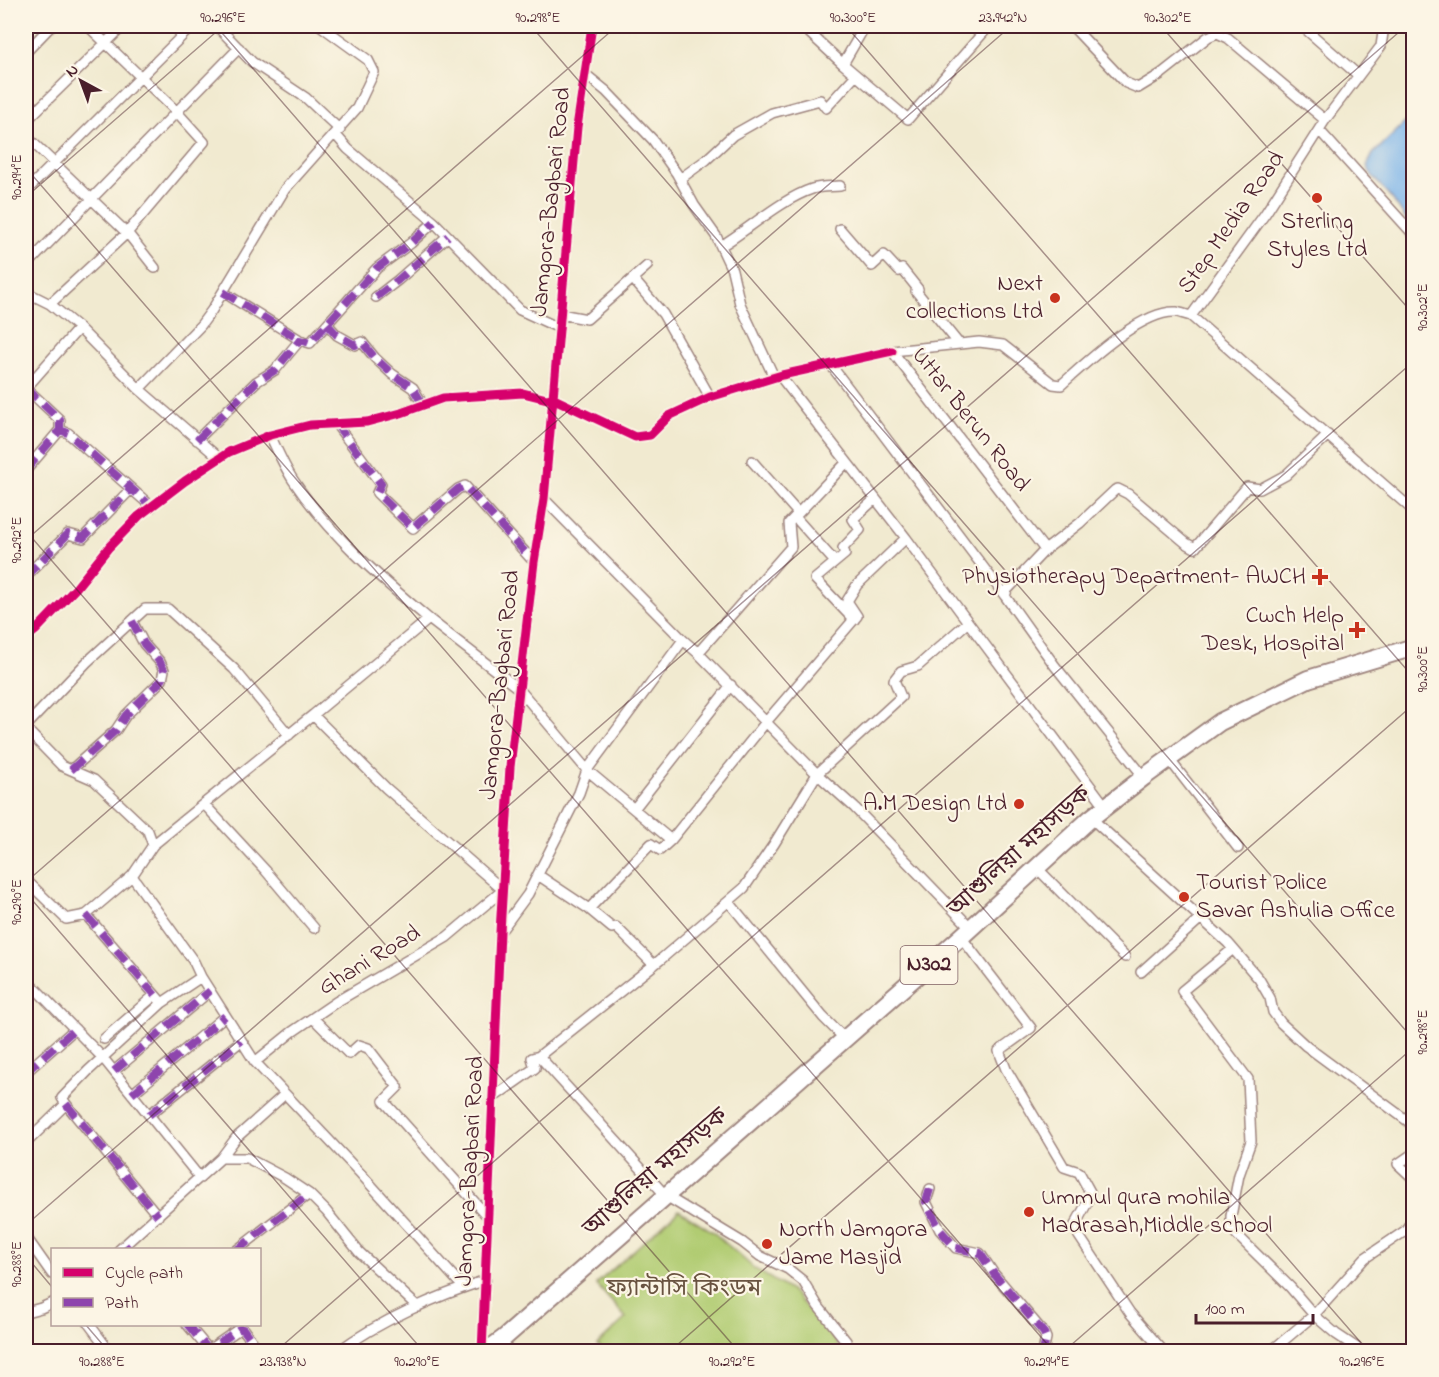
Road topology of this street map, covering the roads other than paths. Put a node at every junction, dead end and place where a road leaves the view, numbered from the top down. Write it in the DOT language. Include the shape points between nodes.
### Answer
graph roads {
  1 [pos="51,26"];
  2 [pos="88,26"];
  3 [pos="123,26"];
  4 [pos="192,26"];
  5 [pos="217,26"];
  6 [pos="321,26"];
  7 [pos="592,26"];
  8 [pos="802,26"];
  9 [pos="866,26"];
  10 [pos="989,26"];
  11 [pos="1072,26"];
  12 [pos="1302,26"];
  13 [pos="1381,26"];
  14 [pos="106,43"];
  15 [pos="239,48"];
  16 [pos="26,52"];
  17 [pos="843,64"];
  18 [pos="585,74"];
  19 [pos="856,75"];
  20 [pos="1358,75"];
  21 [pos="141,76"];
  22 [pos="176,111"];
  23 [pos="1325,120"];
  24 [pos="26,121"];
  25 [pos="1319,130"];
  26 [pos="337,132"];
  27 [pos="26,136"];
  28 [pos="54,163"];
  29 [pos="680,179"];
  30 [pos="840,186"];
  31 [pos="26,191"];
  32 [pos="92,198"];
  33 [pos="434,222"];
  34 [pos="840,229"];
  35 [pos="127,233"];
  36 [pos="1413,235"];
  37 [pos="448,236"];
  38 [pos="721,246"];
  39 [pos="26,266"];
  40 [pos="647,266"];
  41 [pos="155,268"];
  42 [pos="633,279"];
  43 [pos="26,292"];
  44 [pos="223,292"];
  45 [pos="376,297"];
  46 [pos="50,304"];
  47 [pos="560,314"];
  48 [pos="1191,316"];
  49 [pos="327,324"];
  50 [pos="79,328"];
  51 [pos="559,328"];
  52 [pos="300,340"];
  53 [pos="959,344"];
  54 [pos="892,351"];
  55 [pos="830,364"];
  56 [pos="777,376"];
  57 [pos="26,388"];
  58 [pos="139,389"];
  59 [pos="710,397"];
  60 [pos="552,398"];
  61 [pos="423,405"];
  62 [pos="336,424"];
  63 [pos="60,430"];
  64 [pos="270,435"];
  65 [pos="1328,435"];
  66 [pos="197,440"];
  67 [pos="219,458"];
  68 [pos="752,461"];
  69 [pos="847,462"];
  70 [pos="26,470"];
  71 [pos="131,489"];
  72 [pos="544,499"];
  73 [pos="875,499"];
  74 [pos="152,507"];
  75 [pos="1413,511"];
  76 [pos="797,515"];
  77 [pos="906,538"];
  78 [pos="1045,550"];
  79 [pos="534,562"];
  80 [pos="835,562"];
  81 [pos="26,576"];
  82 [pos="1005,597"];
  83 [pos="429,619"];
  84 [pos="854,620"];
  85 [pos="132,621"];
  86 [pos="968,622"];
  87 [pos="26,638"];
  88 [pos="683,640"];
  89 [pos="1413,648"];
  90 [pos="698,652"];
  91 [pos="730,685"];
  92 [pos="519,689"];
  93 [pos="313,715"];
  94 [pos="766,722"];
  95 [pos="26,727"];
  96 [pos="289,735"];
  97 [pos="1168,759"];
  98 [pos="71,770"];
  99 [pos="587,770"];
  100 [pos="817,774"];
  101 [pos="1144,777"];
  102 [pos="204,804"];
  103 [pos="1106,807"];
  104 [pos="634,809"];
  105 [pos="1091,818"];
  106 [pos="671,840"];
  107 [pos="153,845"];
  108 [pos="1238,849"];
  109 [pos="1036,867"];
  110 [pos="538,875"];
  111 [pos="132,876"];
  112 [pos="26,880"];
  113 [pos="503,890"];
  114 [pos="729,902"];
  115 [pos="589,909"];
  116 [pos="86,915"];
  117 [pos="1200,919"];
  118 [pos="314,928"];
  119 [pos="500,932"];
  120 [pos="966,933"];
  121 [pos="1233,949"];
  122 [pos="1125,957"];
  123 [pos="654,965"];
  124 [pos="1141,972"];
  125 [pos="201,977"];
  126 [pos="26,979"];
  127 [pos="210,991"];
  128 [pos="155,995"];
  129 [pos="162,1003"];
  130 [pos="225,1016"];
  131 [pos="313,1018"];
  132 [pos="75,1029"];
  133 [pos="845,1039"];
  134 [pos="104,1040"];
  135 [pos="242,1041"];
  136 [pos="538,1056"];
  137 [pos="103,1058"];
  138 [pos="255,1062"];
  139 [pos="114,1071"];
  140 [pos="26,1072"];
  141 [pos="132,1094"];
  142 [pos="285,1094"];
  143 [pos="494,1097"];
  144 [pos="66,1104"];
  145 [pos="149,1116"];
  146 [pos="1413,1130"];
  147 [pos="26,1143"];
  148 [pos="1413,1153"];
  149 [pos="221,1158"];
  150 [pos="200,1178"];
  151 [pos="1413,1179"];
  152 [pos="930,1189"];
  153 [pos="309,1194"];
  154 [pos="666,1196"];
  155 [pos="158,1216"];
  156 [pos="488,1217"];
  157 [pos="1413,1218"];
  158 [pos="1404,1231"];
  159 [pos="1413,1236"];
  160 [pos="26,1237"];
  161 [pos="124,1248"];
  162 [pos="240,1248"];
  163 [pos="51,1273"];
  164 [pos="486,1280"];
  165 [pos="463,1287"];
  166 [pos="51,1303"];
  167 [pos="418,1307"];
  168 [pos="26,1312"];
  169 [pos="1314,1315"];
  170 [pos="90,1326"];
  171 [pos="189,1326"];
  172 [pos="110,1352"];
  173 [pos="260,1352"];
  174 [pos="337,1352"];
  175 [pos="484,1352"];
  176 [pos="850,1352"];
  177 [pos="1042,1352"];
  178 [pos="1164,1352"];
  179 [pos="1270,1352"];
  180 [pos="1363,1352"];
  1 -- 16 [label="street"];
  2 -- 14 [label="street"];
  3 -- 14 [label="street"];
  4 -- 21 [label="street"];
  5 -- 15 [label="street"];
  6 -- 26 [label="street" via="368,60 374,72 357,108"];
  7 -- 18 [label="street, Jamgora-Bagbari Road"];
  8 -- 17 [label="street"];
  9 -- 17 [label="street"];
  10 -- 19 [label="street" via="908,119"];
  11 -- 23 [label="street" via="1126,83 1138,88 1217,33 1228,38"];
  12 -- 20 [label="street"];
  13 -- 20 [label="street, Step Media Road" via="1381,46"];
  14 -- 21 [label="street"];
  14 -- 24 [label="street"];
  15 -- 22 [label="street"];
  15 -- 26 [label="street" via="252,62 306,98"];
  17 -- 19 [label="street"];
  18 -- 29 [label="street" via="653,140"];
  18 -- 47 [label="street, Jamgora-Bagbari Road"];
  19 -- 29 [label="street" via="826,108 820,100 772,114 733,135"];
  20 -- 23 [label="street, Step Media Road"];
  21 -- 22 [label="street"];
  21 -- 28 [label="street"];
  22 -- 32 [label="street"];
  22 -- 35 [label="street" via="204,142"];
  23 -- 25 [label="street, Step Media Road"];
  25 -- 36 [label="street"];
  25 -- 48 [label="street, Step Media Road" via="1265,214"];
  26 -- 33 [label="street" via="348,149"];
  26 -- 44 [label="street" via="285,189"];
  27 -- 28 [label="street"];
  28 -- 31 [label="street"];
  28 -- 32 [label="street"];
  29 -- 38 [label="street"];
  30 -- 38 [label="street" via="800,195"];
  32 -- 35 [label="street"];
  32 -- 39 [label="street"];
  33 -- 37 [label="street"];
  33 -- 49 [label="street" via="377,268"];
  34 -- 53 [label="street" via="872,266 884,255 899,271 902,269"];
  35 -- 41 [label="street"];
  35 -- 46 [label="street"];
  37 -- 45 [label="street"];
  37 -- 51 [label="street" via="520,310"];
  38 -- 56 [label="street" via="740,304"];
  40 -- 42 [label="street"];
  42 -- 47 [label="street" via="587,319"];
  42 -- 59 [label="street" via="663,314"];
  43 -- 46 [label="street"];
  44 -- 52 [label="street"];
  44 -- 58 [label="street" via="201,325"];
  46 -- 50 [label="street"];
  47 -- 51 [label="street, Jamgora-Bagbari Road"];
  48 -- 53 [label="street, Uttar Berun Road" via="1175,312 1136,324 1060,385 1053,384 1003,345"];
  48 -- 65 [label="street, Step Media Road"];
  49 -- 52 [label="street" via="310,343"];
  49 -- 61 [label="street" via="356,345 362,342 392,374 413,387"];
  50 -- 57 [label="street"];
  50 -- 58 [label="street"];
  51 -- 60 [label="street, Jamgora-Bagbari Road"];
  52 -- 66 [label="street" via="275,369 256,382"];
  53 -- 54 [label="street, Uttar Berun Road"];
  54 -- 55 [label="street"];
  54 -- 78 [label="street, Uttar Berun Road"];
  55 -- 56 [label="street"];
  55 -- 82 [label="street"];
  56 -- 59 [label="street"];
  56 -- 69 [label="street"];
  57 -- 63 [label="street" via="60,420"];
  58 -- 66 [label="street"];
  59 -- 60 [label="street" via="669,416 650,435 635,437"];
  60 -- 61 [label="street" via="523,393 443,398"];
  60 -- 72 [label="street, Jamgora-Bagbari Road"];
  61 -- 62 [label="street" via="367,422"];
  62 -- 64 [label="street" via="310,425"];
  62 -- 79 [label="street" via="381,484 377,493 413,528 465,486"];
  63 -- 70 [label="street"];
  63 -- 71 [label="street"];
  64 -- 67 [label="street"];
  64 -- 83 [label="street" via="293,480 325,521 378,576"];
  65 -- 75 [label="street, Step Media Road"];
  65 -- 78 [label="street" via="1287,475 1260,489 1247,487 1195,548 1118,489"];
  66 -- 67 [label="street"];
  67 -- 74 [label="street"];
  68 -- 76 [label="street"];
  69 -- 73 [label="street"];
  69 -- 76 [label="street"];
  71 -- 74 [label="street"];
  71 -- 81 [label="street" via="83,538 68,534"];
  72 -- 79 [label="street, Jamgora-Bagbari Road"];
  72 -- 88 [label="street"];
  73 -- 77 [label="street"];
  73 -- 80 [label="street" via="853,519 860,530"];
  74 -- 87 [label="street" via="109,547 76,588"];
  76 -- 80 [label="street"];
  76 -- 90 [label="street" via="789,524 791,546"];
  77 -- 84 [label="street" via="857,585 847,601 856,616"];
  77 -- 86 [label="street"];
  78 -- 82 [label="street" via="1007,590"];
  79 -- 92 [label="street, Jamgora-Bagbari Road"];
  80 -- 84 [label="street" via="815,579"];
  82 -- 101 [label="street"];
  83 -- 92 [label="street"];
  83 -- 93 [label="street"];
  84 -- 94 [label="street"];
  85 -- 95 [label="street"];
  85 -- 96 [label="street" via="145,609 168,609 234,669"];
  85 -- 98 [label="street" via="144,644 160,662 164,670 162,680"];
  86 -- 100 [label="street" via="918,666 901,671 894,680 901,697"];
  86 -- 103 [label="street"];
  88 -- 90 [label="street"];
  88 -- 99 [label="street"];
  89 -- 97 [label="highway, আশুলিয়া মহাসড়ক / N302" via="1308,679 1220,722"];
  90 -- 91 [label="street"];
  91 -- 94 [label="street"];
  91 -- 104 [label="street"];
  92 -- 99 [label="street"];
  92 -- 113 [label="street, Jamgora-Bagbari Road"];
  93 -- 96 [label="street"];
  93 -- 113 [label="street" via="386,788"];
  94 -- 100 [label="street"];
  94 -- 106 [label="street"];
  95 -- 98 [label="street" via="62,766"];
  96 -- 102 [label="street"];
  97 -- 101 [label="highway, আশুলিয়া মহাসড়ক / N302"];
  97 -- 108 [label="street"];
  98 -- 107 [label="street" via="94,780 148,831"];
  99 -- 104 [label="street"];
  99 -- 110 [label="street"];
  100 -- 114 [label="street" via="744,888"];
  100 -- 120 [label="street" via="855,808"];
  101 -- 103 [label="highway, আশুলিয়া মহাসড়ক / N302"];
  102 -- 107 [label="street"];
  102 -- 118 [label="street"];
  103 -- 105 [label="highway, আশুলিয়া মহাসড়ক / N302"];
  104 -- 106 [label="street"];
  105 -- 109 [label="highway, আশুলিয়া মহাসড়ক / N302"];
  105 -- 117 [label="street"];
  106 -- 115 [label="street" via="660,850 651,844"];
  107 -- 111 [label="street"];
  109 -- 120 [label="highway, আশুলিয়া মহাসড়ক / N302"];
  109 -- 122 [label="street"];
  110 -- 115 [label="street"];
  110 -- 119 [label="street"];
  111 -- 116 [label="street"];
  111 -- 125 [label="street"];
  112 -- 116 [label="street" via="66,919"];
  113 -- 119 [label="street, Jamgora-Bagbari Road"];
  113 -- 131 [label="street, Ghani Road" via="447,937"];
  114 -- 123 [label="street"];
  114 -- 133 [label="street"];
  115 -- 123 [label="street" via="612,928 616,927"];
  116 -- 128 [label="street"];
  117 -- 121 [label="street"];
  117 -- 124 [label="street"];
  119 -- 143 [label="street, Jamgora-Bagbari Road"];
  120 -- 133 [label="highway, আশুলিয়া মহাসড়ক / N302"];
  120 -- 178 [label="street" via="1031,1028 999,1052 1064,1167 1079,1172 1090,1192 1075,1225 1079,1236 1130,1313"];
  121 -- 146 [label="street" via="1259,978 1281,1023 1409,1122"];
  121 -- 169 [label="street" via="1182,991 1248,1079 1251,1141 1239,1175 1231,1229"];
  123 -- 136 [label="street"];
  125 -- 127 [label="street"];
  125 -- 129 [label="street"];
  126 -- 132 [label="street"];
  127 -- 130 [label="street"];
  127 -- 139 [label="street"];
  128 -- 129 [label="street"];
  128 -- 134 [label="street"];
  129 -- 137 [label="street"];
  130 -- 135 [label="street"];
  130 -- 141 [label="street"];
  131 -- 138 [label="street, Ghani Road"];
  131 -- 156 [label="street" via="349,1054 359,1046 368,1048 398,1087 384,1101"];
  132 -- 137 [label="street"];
  132 -- 140 [label="street"];
  133 -- 154 [label="highway, আশুলিয়া মহাসড়ক / N302"];
  135 -- 138 [label="street"];
  135 -- 145 [label="street"];
  136 -- 143 [label="street" via="532,1058 536,1068"];
  136 -- 154 [label="street"];
  137 -- 139 [label="street"];
  137 -- 144 [label="street" via="62,1098"];
  138 -- 142 [label="street"];
  139 -- 141 [label="street"];
  141 -- 145 [label="street"];
  142 -- 149 [label="street" via="236,1138"];
  142 -- 165 [label="street"];
  143 -- 156 [label="street, Jamgora-Bagbari Road"];
  144 -- 147 [label="street"];
  144 -- 155 [label="street"];
  145 -- 150 [label="street"];
  148 -- 151 [label="street" via="1398,1164"];
  149 -- 150 [label="street"];
  149 -- 153 [label="street" via="247,1158"];
  150 -- 155 [label="street"];
  152 -- 177 [label="street" via="926,1202 940,1230 956,1248 980,1253 1044,1333"];
  153 -- 162 [label="street"];
  153 -- 167 [label="street" via="359,1252"];
  154 -- 175 [label="highway, আশুলিয়া মহাসড়ক / N302"];
  154 -- 176 [label="street" via="803,1281"];
  155 -- 161 [label="street"];
  156 -- 164 [label="street, Jamgora-Bagbari Road"];
  157 -- 158 [label="street"];
  158 -- 159 [label="street"];
  158 -- 169 [label="street" via="1365,1258"];
  160 -- 163 [label="street"];
  164 -- 165 [label="street"];
  164 -- 175 [label="street, Jamgora-Bagbari Road"];
  165 -- 167 [label="street"];
  166 -- 168 [label="street"];
  167 -- 174 [label="street" via="356,1338"];
  169 -- 179 [label="street"];
  169 -- 180 [label="street"];
  170 -- 172 [label="street"];
  171 -- 173 [label="street" via="209,1350 243,1329"];
}
